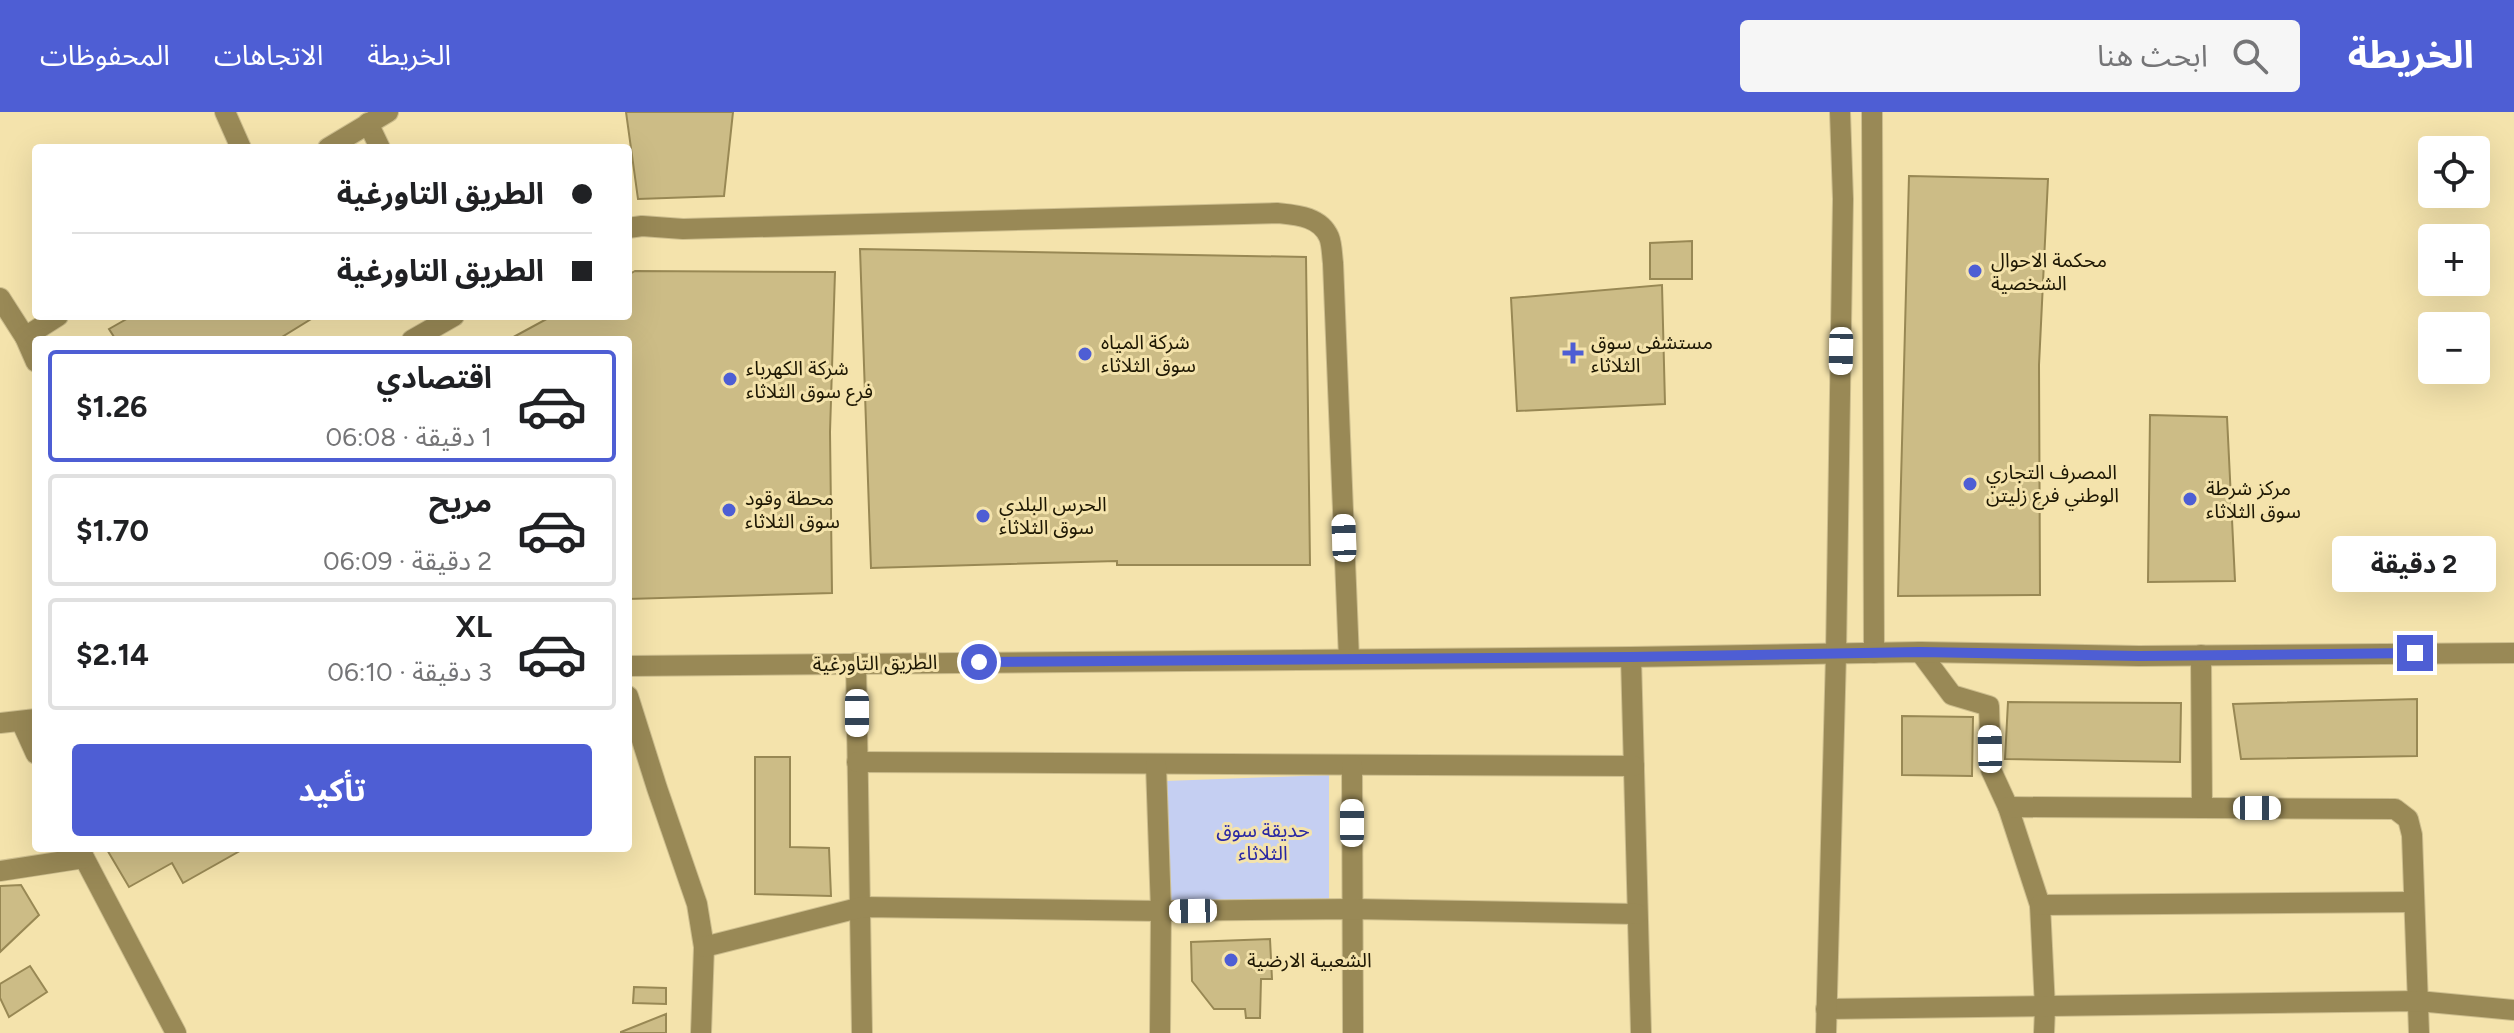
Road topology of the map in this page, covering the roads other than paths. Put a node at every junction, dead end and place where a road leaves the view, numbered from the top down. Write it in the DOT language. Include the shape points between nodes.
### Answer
graph roads {
  1 [pos="225,112"];
  2 [pos="388,112"];
  3 [pos="1840,112"];
  4 [pos="1872,112"];
  5 [pos="368,123"];
  6 [pos="239,144"];
  7 [pos="334,144"];
  8 [pos="378,144"];
  9 [pos="632,227"];
  10 [pos="0,298"];
  11 [pos="52,320"];
  12 [pos="444,324"];
  13 [pos="420,336"];
  14 [pos="25,337"];
  15 [pos="32,353"];
  16 [pos="1920,652"];
  17 [pos="1874,653"];
  18 [pos="2514,653"];
  19 [pos="1836,654"];
  20 [pos="2201,655"];
  21 [pos="1631,657"];
  22 [pos="1349,659"];
  23 [pos="856,663"];
  24 [pos="632,666"];
  25 [pos="632,709"];
  26 [pos="19,721"];
  27 [pos="32,746"];
  28 [pos="857,762"];
  29 [pos="1156,765"];
  30 [pos="1352,765"];
  31 [pos="1634,766"];
  32 [pos="2008,807"];
  33 [pos="2202,808"];
  34 [pos="82,853"];
  35 [pos="0,871"];
  36 [pos="2414,902"];
  37 [pos="2040,905"];
  38 [pos="862,907"];
  39 [pos="1353,909"];
  40 [pos="1161,911"];
  41 [pos="1637,914"];
  42 [pos="704,947"];
  43 [pos="2418,1001"];
  44 [pos="2045,1008"];
  45 [pos="1826,1009"];
  46 [pos="2514,1010"];
  47 [pos="176,1033"];
  48 [pos="701,1033"];
  49 [pos="862,1033"];
  50 [pos="1160,1033"];
  51 [pos="1353,1033"];
  52 [pos="1641,1033"];
  53 [pos="1826,1033"];
  54 [pos="2044,1033"];
  55 [pos="2419,1033"];
  1 -- 6 [label="street"];
  2 -- 5 [label="street"];
  3 -- 19 [label="street"];
  4 -- 17 [label="street"];
  5 -- 7 [label="street"];
  5 -- 8 [label="street"];
  9 -- 22 [label="street" via="1277,213 1319,224 1329,237 1333,263"];
  10 -- 14 [label="street"];
  11 -- 14 [label="street"];
  12 -- 13 [label="street"];
  14 -- 15 [label="street"];
  16 -- 17 [label="street, الطريق التاورغية"];
  16 -- 20 [label="street, الطريق التاورغية"];
  16 -- 32 [label="street" via="1952,695 1989,706 1991,770"];
  17 -- 19 [label="street, الطريق التاورغية"];
  18 -- 20 [label="street, الطريق التاورغية"];
  19 -- 21 [label="street, الطريق التاورغية"];
  19 -- 45 [label="street"];
  20 -- 33 [label="street"];
  21 -- 22 [label="street, الطريق التاورغية"];
  21 -- 31 [label="street"];
  22 -- 23 [label="street, الطريق التاورغية"];
  23 -- 24 [label="street, الطريق التاورغية"];
  23 -- 28 [label="street"];
  25 -- 42 [label="street" via="697,904"];
  26 -- 27 [label="street"];
  28 -- 29 [label="street"];
  28 -- 38 [label="street"];
  29 -- 30 [label="street"];
  29 -- 40 [label="street"];
  30 -- 31 [label="street"];
  30 -- 39 [label="street"];
  31 -- 41 [label="street"];
  32 -- 33 [label="street"];
  32 -- 37 [label="street"];
  33 -- 36 [label="street" via="2395,809 2410,827"];
  34 -- 35 [label="street"];
  34 -- 47 [label="street"];
  36 -- 37 [label="street"];
  36 -- 43 [label="street"];
  37 -- 44 [label="street"];
  38 -- 40 [label="street"];
  38 -- 42 [label="street"];
  38 -- 49 [label="street"];
  39 -- 40 [label="street"];
  39 -- 41 [label="street"];
  39 -- 51 [label="street"];
  40 -- 50 [label="street"];
  41 -- 52 [label="street"];
  42 -- 48 [label="street"];
  43 -- 44 [label="street"];
  43 -- 46 [label="street"];
  43 -- 55 [label="street"];
  44 -- 45 [label="street"];
  44 -- 54 [label="street"];
  45 -- 53 [label="street"];
}
